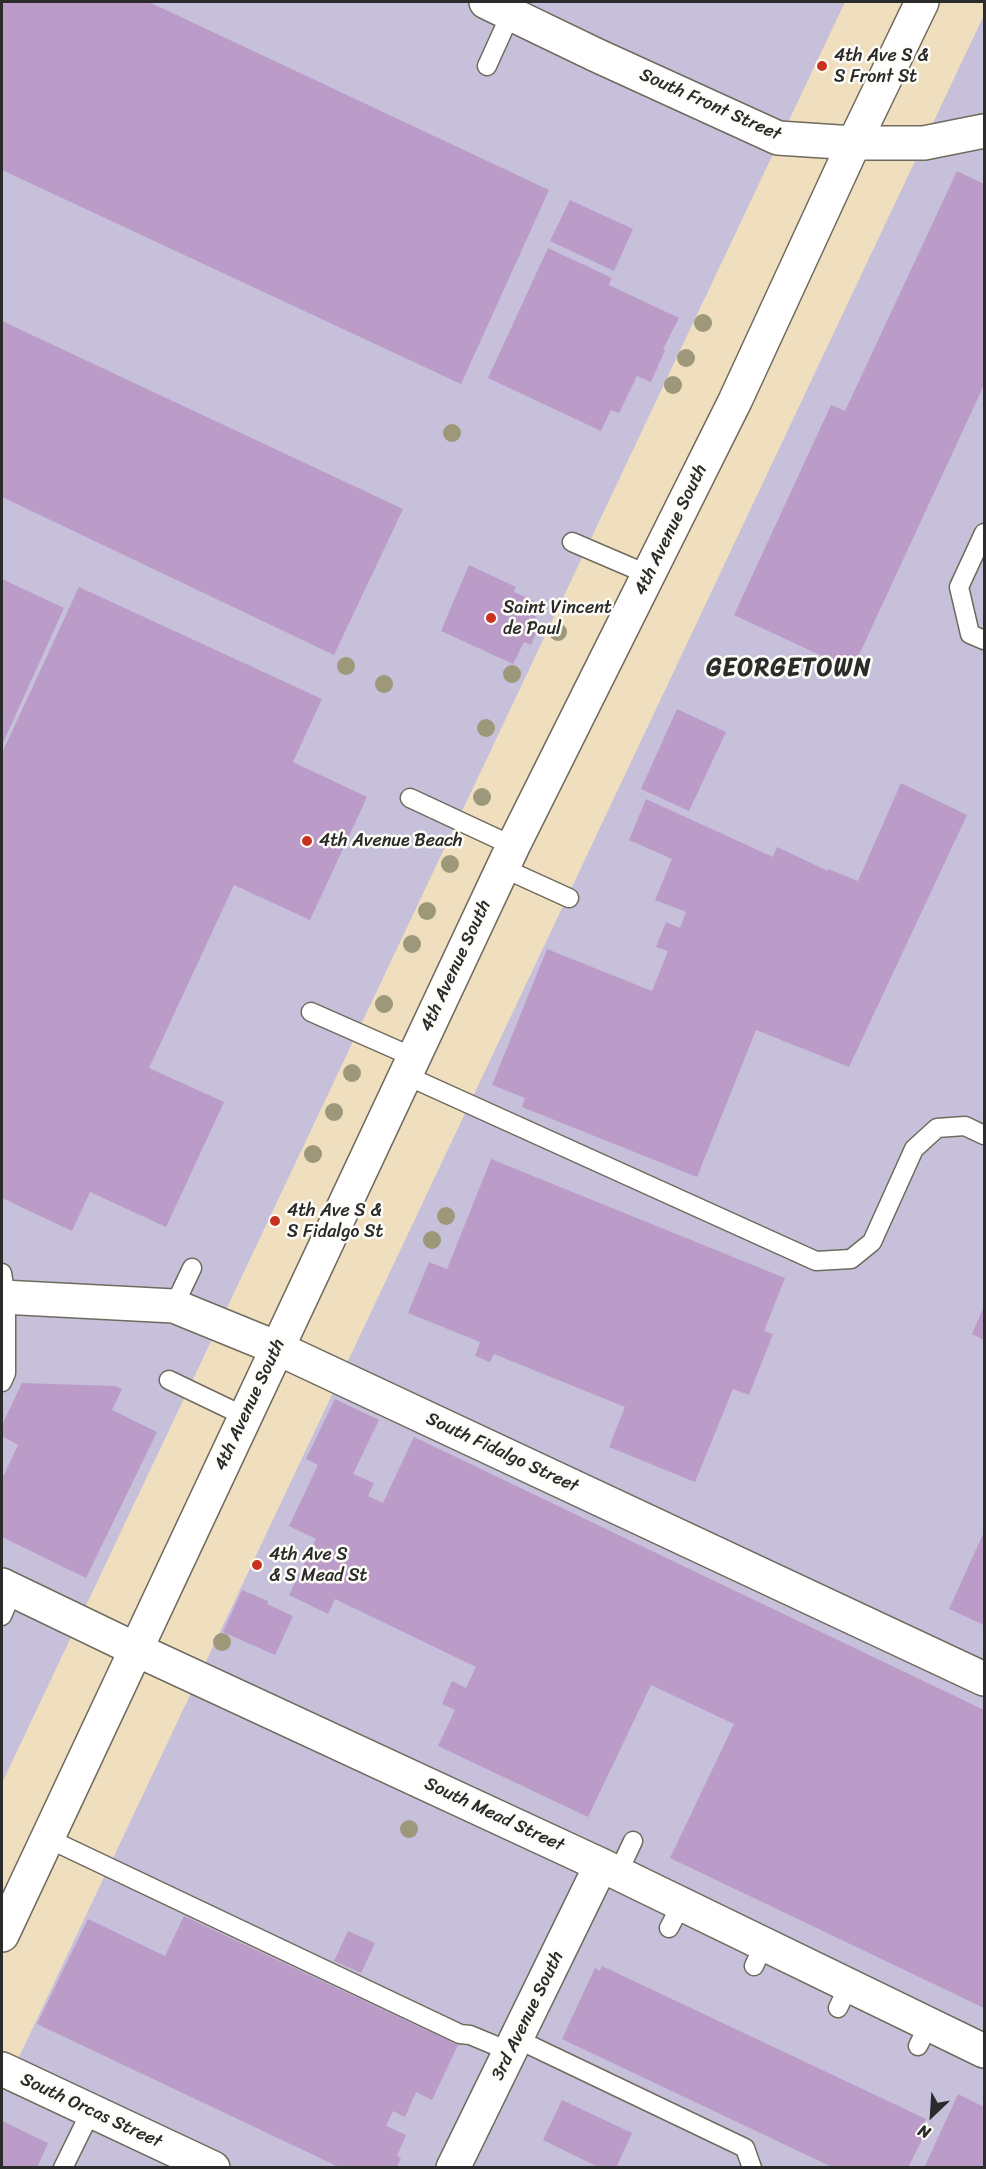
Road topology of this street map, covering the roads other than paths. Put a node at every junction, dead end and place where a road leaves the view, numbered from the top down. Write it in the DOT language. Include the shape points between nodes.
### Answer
graph roads {
  1 [pos="922,2"];
  2 [pos="498,7"];
  3 [pos="487,66"];
  4 [pos="984,132"];
  5 [pos="854,143"];
  6 [pos="984,533"];
  7 [pos="572,542"];
  8 [pos="649,575"];
  9 [pos="984,639"];
  10 [pos="410,798"];
  11 [pos="508,857"];
  12 [pos="569,898"];
  13 [pos="311,1012"];
  14 [pos="409,1066"];
  15 [pos="984,1135"];
  16 [pos="192,1268"];
  17 [pos="3,1289"];
  18 [pos="174,1306"];
  19 [pos="277,1348"];
  20 [pos="169,1380"];
  21 [pos="2,1382"];
  22 [pos="244,1416"];
  23 [pos="5,1597"];
  24 [pos="135,1649"];
  25 [pos="984,1679"];
  26 [pos="47,1838"];
  27 [pos="633,1840"];
  28 [pos="609,1869"];
  29 [pos="2,1935"];
  30 [pos="514,2046"];
  31 [pos="984,2051"];
  32 [pos="2,2069"];
  33 [pos="92,2111"];
  34 [pos="63,2168"];
  35 [pos="213,2168"];
  36 [pos="453,2168"];
  37 [pos="752,2168"];
  1 -- 5 [label="street, 4th Avenue South"];
  2 -- 3 [label="lane"];
  2 -- 5 [label="street, South Front Street" via="778,138"];
  4 -- 5 [label="street, South Front Street" via="924,143"];
  5 -- 8 [label="street, 4th Avenue South" via="735,401"];
  6 -- 9 [label="lane" via="959,587 970,634"];
  7 -- 8 [label="lane"];
  8 -- 11 [label="street, 4th Avenue South"];
  10 -- 11 [label="lane"];
  11 -- 12 [label="lane"];
  11 -- 14 [label="street, 4th Avenue South"];
  13 -- 14 [label="lane"];
  14 -- 15 [label="lane" via="816,1261 851,1259 872,1242 914,1149 937,1128 965,1126"];
  14 -- 19 [label="street, 4th Avenue South"];
  16 -- 18 [label="lane"];
  17 -- 18 [label="street, South Fidalgo Street"];
  17 -- 21 [label="lane" via="6,1373"];
  18 -- 19 [label="street, South Fidalgo Street"];
  19 -- 22 [label="street, 4th Avenue South"];
  19 -- 25 [label="street, South Fidalgo Street"];
  20 -- 22 [label="lane"];
  22 -- 24 [label="street, 4th Avenue South"];
  23 -- 24 [label="street, South Mead Street"];
  24 -- 26 [label="street, 4th Avenue South"];
  24 -- 28 [label="street, South Mead Street"];
  26 -- 29 [label="street, 4th Avenue South"];
  26 -- 30 [label="lane" via="460,2034"];
  27 -- 28 [label="lane"];
  28 -- 30 [label="street, 3rd Avenue South"];
  28 -- 31 [label="street, South Mead Street" via="675,1916 923,2035"];
  30 -- 36 [label="street, 3rd Avenue South"];
  30 -- 37 [label="lane" via="745,2148"];
  32 -- 33 [label="street, South Orcas Street"];
  33 -- 34 [label="lane"];
  33 -- 35 [label="street, South Orcas Street"];
}
